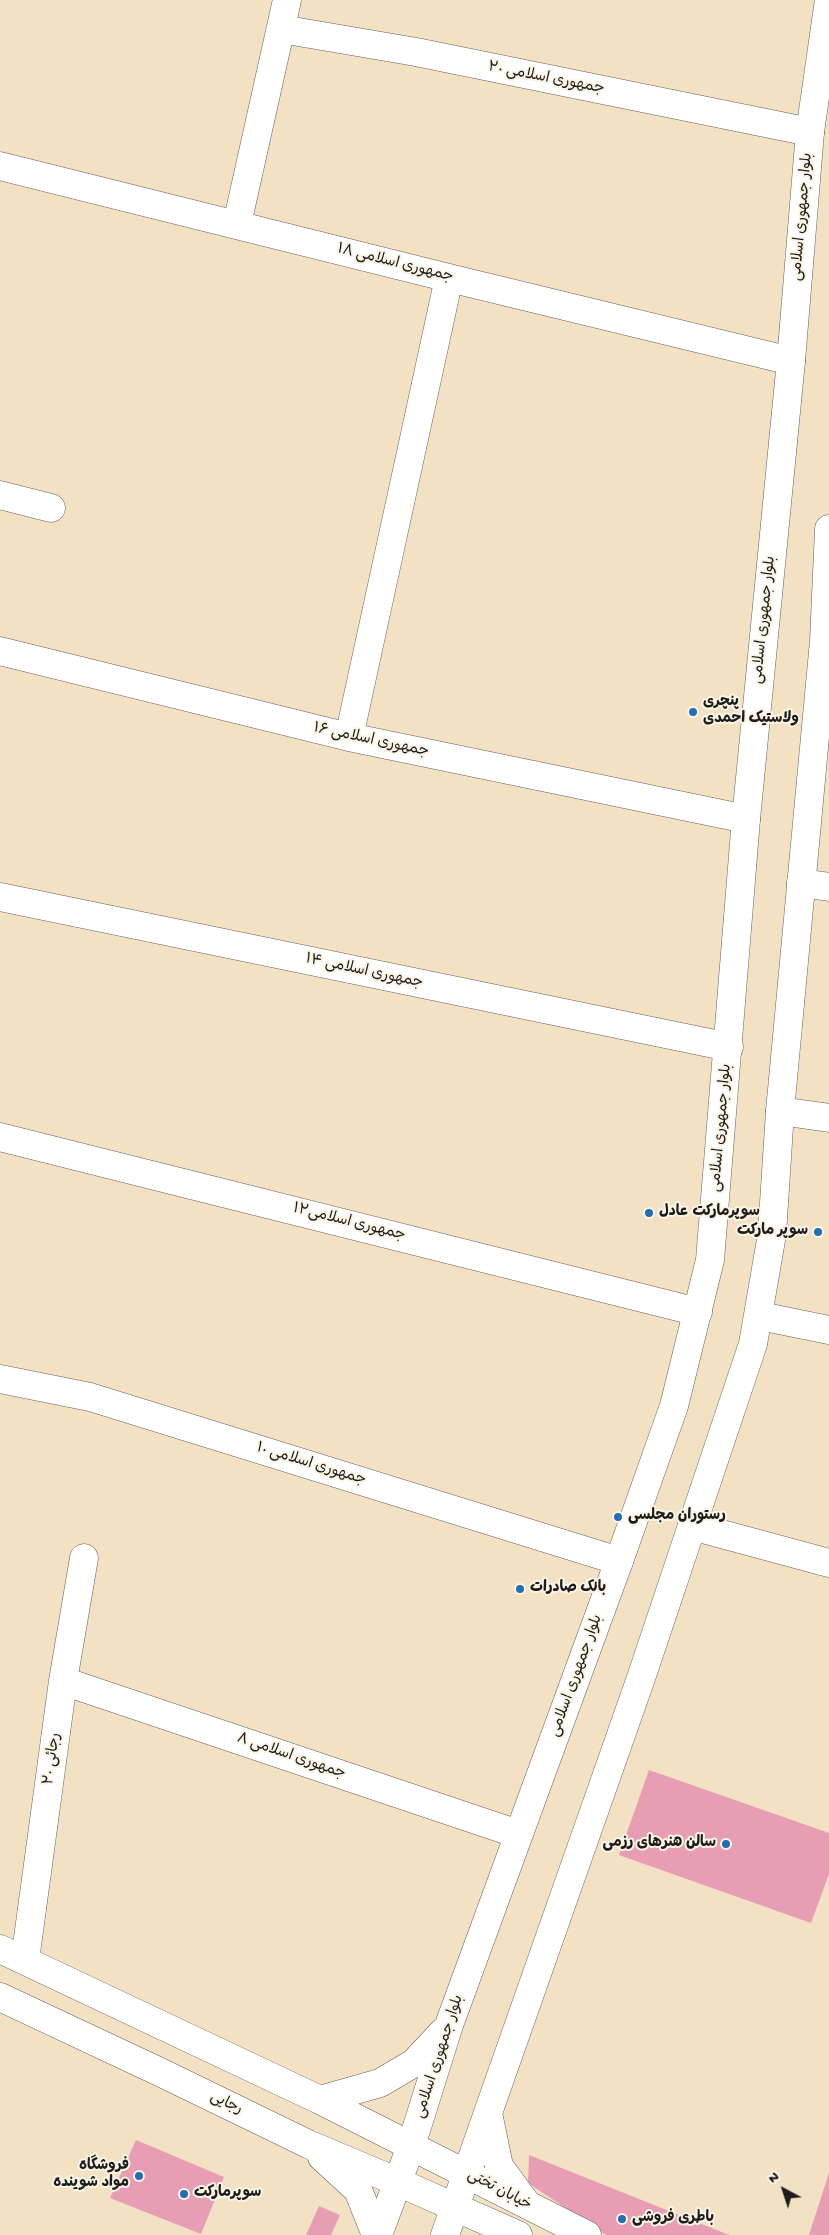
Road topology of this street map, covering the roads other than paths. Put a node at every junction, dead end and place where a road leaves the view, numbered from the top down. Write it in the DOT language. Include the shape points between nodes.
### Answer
graph roads {
  1 [pos="287,0"];
  2 [pos="829,0"];
  3 [pos="280,29"];
  4 [pos="810,132"];
  5 [pos="0,166"];
  6 [pos="237,224"];
  7 [pos="449,278"];
  8 [pos="791,361"];
  9 [pos="0,495"];
  10 [pos="51,508"];
  11 [pos="829,529"];
  12 [pos="826,642"];
  13 [pos="0,651"];
  14 [pos="349,737"];
  15 [pos="746,819"];
  16 [pos="801,882"];
  17 [pos="829,887"];
  18 [pos="0,897"];
  19 [pos="729,1047"];
  20 [pos="780,1111"];
  21 [pos="829,1118"];
  22 [pos="0,1137"];
  23 [pos="698,1312"];
  24 [pos="760,1316"];
  25 [pos="829,1330"];
  26 [pos="0,1379"];
  27 [pos="692,1526"];
  28 [pos="84,1558"];
  29 [pos="620,1561"];
  30 [pos="829,1563"];
  31 [pos="63,1681"];
  32 [pos="518,1834"];
  33 [pos="0,1949"];
  34 [pos="25,1960"];
  35 [pos="0,1997"];
  36 [pos="449,2026"];
  37 [pos="320,2100"];
  38 [pos="487,2112"];
  39 [pos="308,2144"];
  40 [pos="410,2146"];
  41 [pos="467,2174"];
  42 [pos="398,2182"];
  43 [pos="455,2207"];
  44 [pos="528,2207"];
  45 [pos="377,2235"];
  46 [pos="445,2235"];
  47 [pos="518,2235"];
  48 [pos="587,2235"];
  1 -- 3 [label="street"];
  2 -- 4 [label="street, بلوار جمهوری اسلامی"];
  3 -- 4 [label="street, جمهوری اسلامی ۲۰" via="416,52"];
  3 -- 6 [label="street"];
  4 -- 8 [label="street, بلوار جمهوری اسلامی"];
  5 -- 6 [label="street, جمهوری اسلامی ۱۸"];
  6 -- 7 [label="street, جمهوری اسلامی ۱۸"];
  7 -- 8 [label="street, جمهوری اسلامی ۱۸"];
  7 -- 14 [label="street"];
  8 -- 15 [label="street, بلوار جمهوری اسلامی"];
  9 -- 10 [label="street"];
  11 -- 12 [label="street"];
  12 -- 16 [label="street"];
  13 -- 14 [label="street, جمهوری اسلامی ۱۶"];
  14 -- 15 [label="street, جمهوری اسلامی ۱۶"];
  15 -- 19 [label="street, بلوار جمهوری اسلامی"];
  16 -- 17 [label="street"];
  16 -- 20 [label="street"];
  18 -- 19 [label="street, جمهوری اسلامی ۱۴"];
  19 -- 23 [label="street, بلوار جمهوری اسلامی" via="710,1260"];
  20 -- 21 [label="street"];
  20 -- 24 [label="street" via="772,1234"];
  22 -- 23 [label="street, جمهوری اسلامی۱۲"];
  23 -- 29 [label="street, بلوار جمهوری اسلامی" via="674,1406"];
  24 -- 25 [label="street"];
  24 -- 27 [label="street" via="754,1344"];
  26 -- 29 [label="street, جمهوری اسلامی ۱۰" via="90,1396"];
  27 -- 30 [label="street"];
  27 -- 38 [label="street"];
  28 -- 31 [label="street, رجائی ۲۰"];
  29 -- 32 [label="street, بلوار جمهوری اسلامی"];
  31 -- 32 [label="street, جمهوری اسلامی ۸"];
  31 -- 34 [label="street, رجائی ۲۰"];
  32 -- 36 [label="street, بلوار جمهوری اسلامی"];
  33 -- 34 [label="street"];
  34 -- 37 [label="street"];
  35 -- 39 [label="street, رجایی"];
  36 -- 37 [label="street" via="414,2063 380,2083"];
  36 -- 40 [label="street, بلوار جمهوری اسلامی"];
  37 -- 40 [label="street"];
  38 -- 41 [label="street"];
  38 -- 44 [label="street" via="500,2166"];
  39 -- 42 [label="street, رجایی"];
  39 -- 45 [label="street" via="358,2190"];
  40 -- 41 [label="street, خیابان تختی"];
  40 -- 42 [label="street, بلوار جمهوری اسلامی"];
  41 -- 43 [label="street"];
  41 -- 44 [label="street, خیابان تختی"];
  42 -- 43 [label="street, رجایی"];
  42 -- 45 [label="street, بلوار جمهوری اسلامی"];
  43 -- 46 [label="street"];
  43 -- 47 [label="street, خیابان تختی"];
  44 -- 48 [label="street, خیابان تختی"];
}
